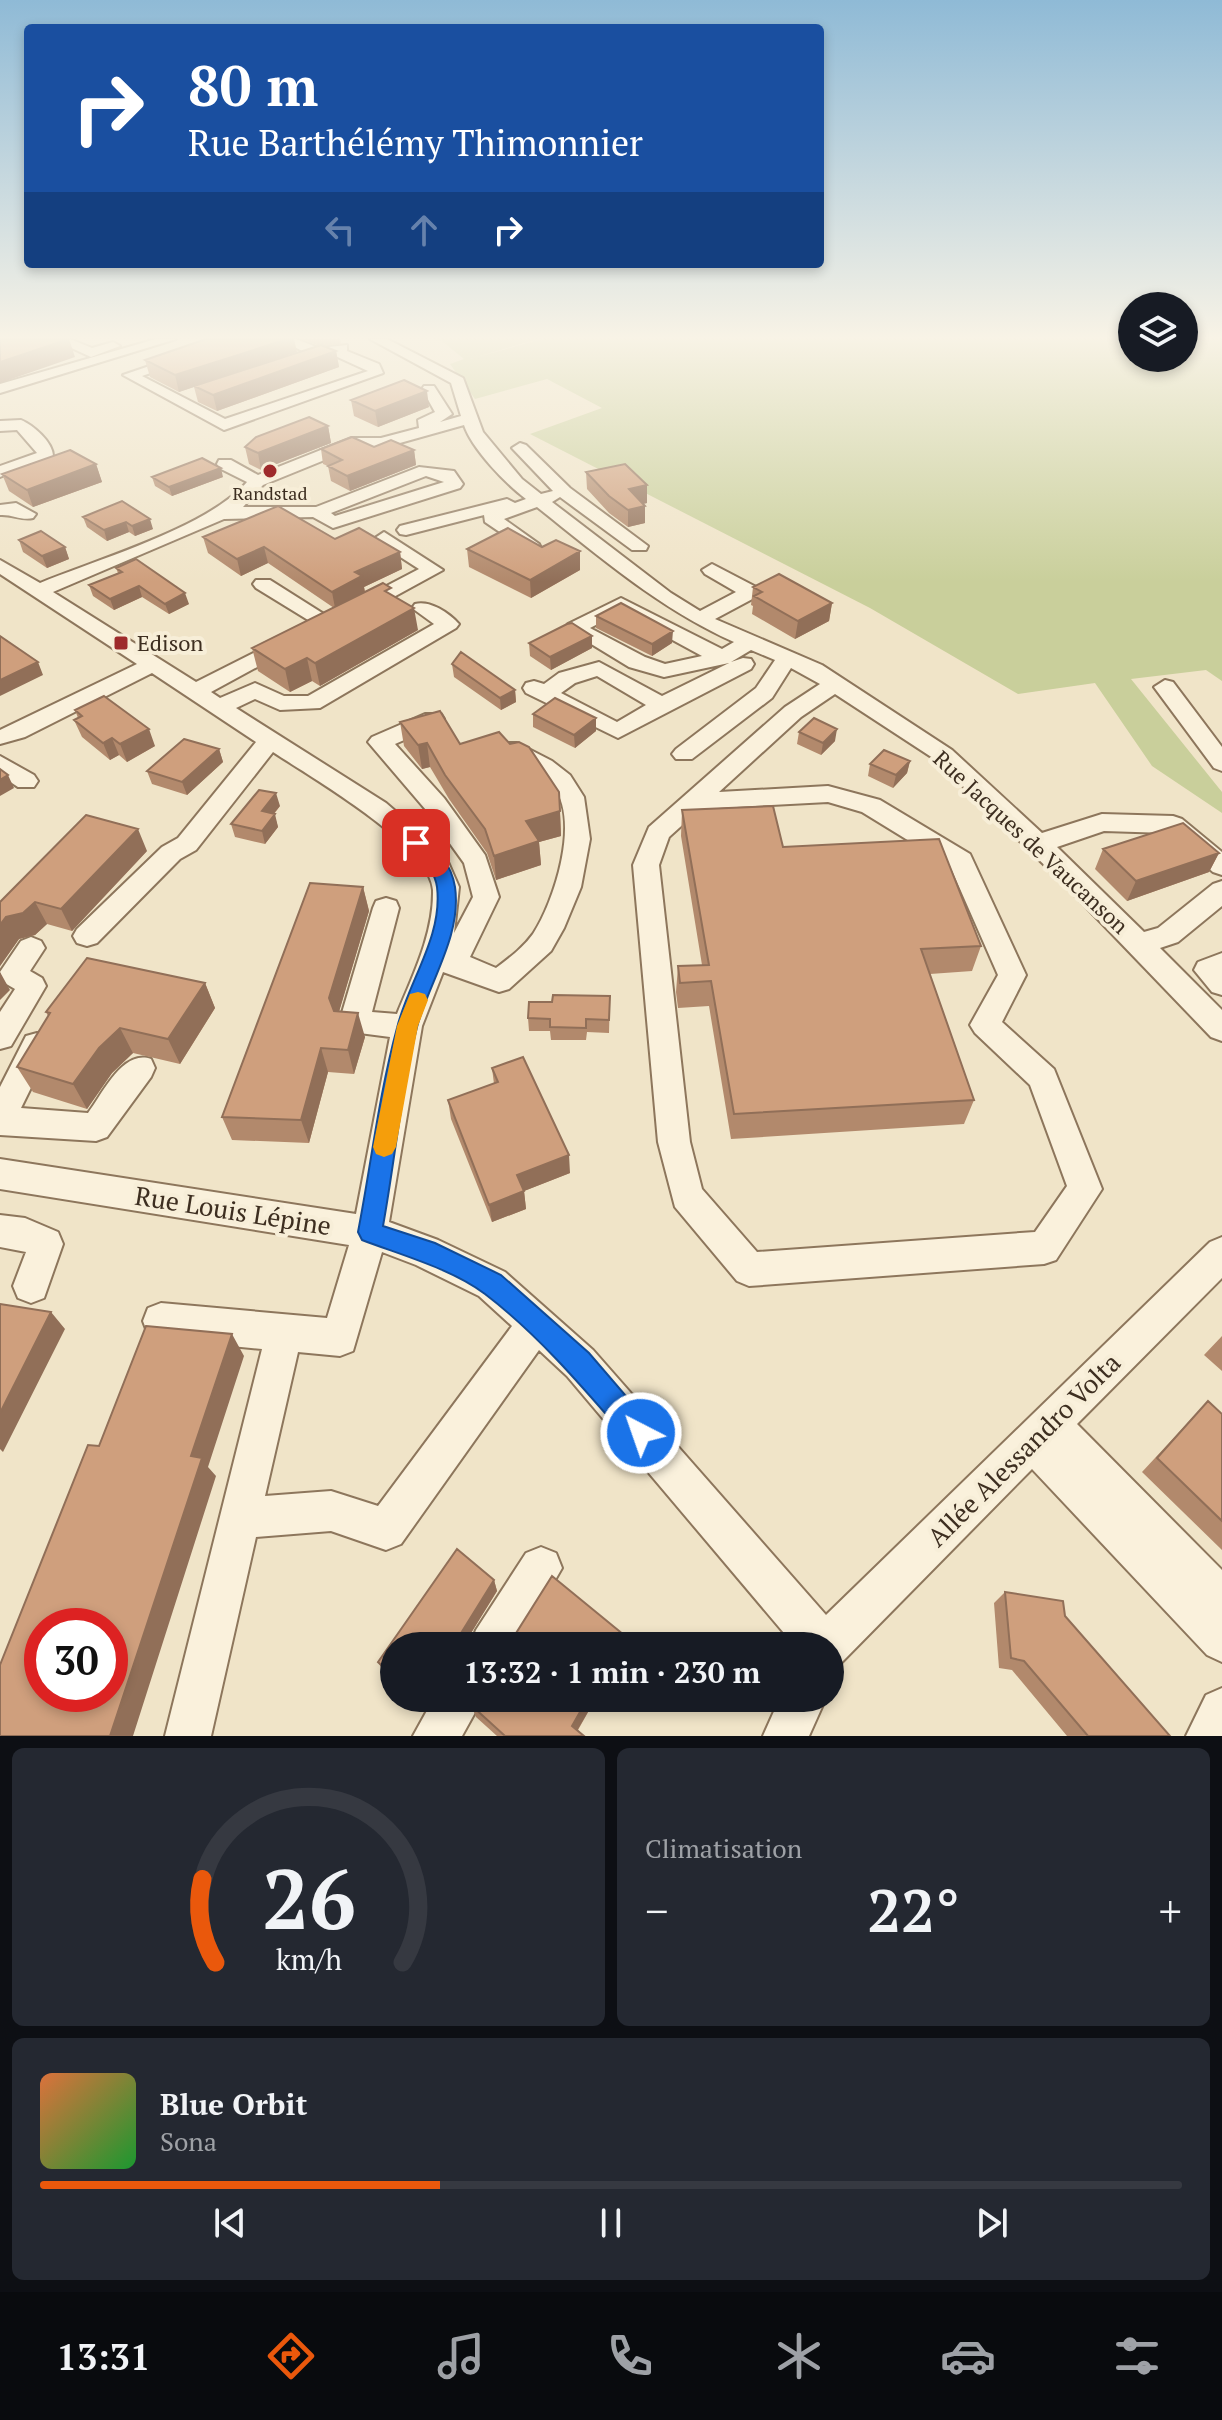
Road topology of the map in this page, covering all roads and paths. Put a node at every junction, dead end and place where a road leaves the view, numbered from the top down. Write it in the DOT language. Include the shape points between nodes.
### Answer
graph roads {
  1 [pos="217,420"];
  2 [pos="239,420"];
  3 [pos="431,420"];
  4 [pos="462,420"];
  5 [pos="471,420"];
  6 [pos="0,426"];
  7 [pos="335,426"];
  8 [pos="427,429"];
  9 [pos="357,441"];
  10 [pos="520,448"];
  11 [pos="225,464"];
  12 [pos="317,471"];
  13 [pos="0,472"];
  14 [pos="20,473"];
  15 [pos="0,481"];
  16 [pos="257,481"];
  17 [pos="564,492"];
  18 [pos="242,498"];
  19 [pos="532,503"];
  20 [pos="0,510"];
  21 [pos="318,512"];
  22 [pos="27,514"];
  23 [pos="214,518"];
  24 [pos="406,530"];
  25 [pos="384,538"];
  26 [pos="639,546"];
  27 [pos="545,557"];
  28 [pos="0,566"];
  29 [pos="712,570"];
  30 [pos="263,584"];
  31 [pos="40,590"];
  32 [pos="422,608"];
  33 [pos="699,619"];
  34 [pos="328,623"];
  35 [pos="768,650"];
  36 [pos="722,658"];
  37 [pos="154,664"];
  38 [pos="835,684"];
  39 [pos="1165,687"];
  40 [pos="195,691"];
  41 [pos="662,705"];
  42 [pos="219,707"];
  43 [pos="440,716"];
  44 [pos="38,722"];
  45 [pos="0,737"];
  46 [pos="270,740"];
  47 [pos="506,747"];
  48 [pos="684,754"];
  49 [pos="0,756"];
  50 [pos="1222,763"];
  51 [pos="0,764"];
  52 [pos="26,781"];
  53 [pos="695,801"];
  54 [pos="1038,844"];
  55 [pos="1222,866"];
  56 [pos="1222,891"];
  57 [pos="386,908"];
  58 [pos="87,936"];
  59 [pos="1139,944"];
  60 [pos="31,948"];
  61 [pos="443,962"];
  62 [pos="1222,964"];
  63 [pos="1222,984"];
  64 [pos="55,1017"];
  65 [pos="407,1026"];
  66 [pos="1222,1029"];
  67 [pos="0,1037"];
  68 [pos="140,1068"];
  69 [pos="0,1119"];
  70 [pos="0,1174"];
  71 [pos="0,1231"];
  72 [pos="370,1232"];
  73 [pos="1222,1254"];
  74 [pos="31,1286"];
  75 [pos="161,1321"];
  76 [pos="536,1323"];
  77 [pos="284,1333"];
  78 [pos="1042,1432"];
  79 [pos="241,1518"];
  80 [pos="541,1568"];
  81 [pos="1222,1601"];
  82 [pos="501,1632"];
  83 [pos="813,1632"];
  84 [pos="839,1632"];
  85 [pos="1222,1640"];
  86 [pos="1222,1711"];
  87 [pos="451,1712"];
  88 [pos="797,1712"];
  89 [pos="188,1736"];
  90 [pos="436,1736"];
  91 [pos="786,1736"];
  92 [pos="1209,1736"];
  1 -- 2 [label="street" via="224,425"];
  3 -- 8 [label="street" via="424,423"];
  4 -- 8 [label="street"];
  5 -- 19 [label="street, Rue Jacques de Vaucanson" via="475,433"];
  6 -- 13 [label="street" via="21,425 45,449 45,456"];
  7 -- 9 [label="street"];
  8 -- 9 [label="street" via="382,443"];
  9 -- 16 [label="street"];
  10 -- 17 [label="street"];
  11 -- 16 [label="street"];
  12 -- 18 [label="street"];
  14 -- 15 [label="street"];
  16 -- 18 [label="street"];
  17 -- 19 [label="street"];
  17 -- 26 [label="street"];
  18 -- 23 [label="street"];
  19 -- 24 [label="street" via="505,504"];
  19 -- 27 [label="street" via="491,518"];
  19 -- 33 [label="street, Rue Jacques de Vaucanson"];
  20 -- 22 [label="street" via="16,508"];
  21 -- 21 [label="street" via="425,471 448,475 454,484 333,523"];
  21 -- 23 [label="street"];
  23 -- 31 [label="street"];
  25 -- 34 [label="street" via="433,570"];
  28 -- 31 [label="street"];
  29 -- 33 [label="street" via="751,592"];
  30 -- 34 [label="street"];
  31 -- 37 [label="street"];
  32 -- 42 [label="street" via="449,624 312,703 280,703 255,690"];
  33 -- 35 [label="street, Rue Jacques de Vaucanson"];
  34 -- 40 [label="street"];
  35 -- 36 [label="street"];
  35 -- 38 [label="street, Rue Jacques de Vaucanson"];
  35 -- 41 [label="street"];
  35 -- 48 [label="street" via="764,693"];
  36 -- 36 [label="street" via="621,604 575,628 664,671"];
  37 -- 40 [label="street"];
  37 -- 44 [label="street"];
  38 -- 53 [label="street" via="793,712"];
  38 -- 54 [label="street, Rue Jacques de Vaucanson" via="944,755"];
  39 -- 50 [label="street"];
  40 -- 42 [label="street"];
  41 -- 41 [label="street" via="618,731 540,691 599,668"];
  42 -- 46 [label="street"];
  43 -- 61 [label="street" via="380,742 476,861 486,897"];
  44 -- 45 [label="street"];
  44 -- 49 [label="street" via="30,738"];
  46 -- 58 [label="street" via="187,844 171,853"];
  46 -- 61 [label="street" via="377,809 435,859 446,887"];
  47 -- 61 [label="street" via="537,761 564,783 578,818 571,881 540,945 499,981"];
  51 -- 52 [label="street"];
  53 -- 53 [label="street" via="658,833 646,865 674,1142 687,1196 749,1269 1044,1248 1085,1189 1043,1078 985,1025 1012,975 961,860 871,806 828,794"];
  54 -- 55 [label="street" via="1102,822 1173,825"];
  54 -- 59 [label="street, Rue Jacques de Vaucanson"];
  56 -- 59 [label="street" via="1168,935"];
  57 -- 65 [label="street" via="354,1023"];
  59 -- 66 [label="street, Rue Jacques de Vaucanson"];
  60 -- 67 [label="street" via="13,974 32,986"];
  61 -- 65 [label="street"];
  62 -- 63 [label="street" via="1208,970"];
  64 -- 69 [label="street"];
  65 -- 72 [label="street"];
  68 -- 69 [label="street" via="96,1127"];
  70 -- 72 [label="street, Rue Louis Lépine"];
  71 -- 74 [label="street" via="46,1244"];
  72 -- 76 [label="street, Rue Louis Lépine" via="492,1284"];
  72 -- 77 [label="street" via="340,1338"];
  73 -- 78 [label="street, Allée Alessandro Volta"];
  75 -- 77 [label="street"];
  76 -- 79 [label="street" via="386,1529 331,1511"];
  76 -- 83 [label="street, Rue Louis Lépine" via="580,1363"];
  77 -- 79 [label="street"];
  78 -- 81 [label="street"];
  78 -- 84 [label="street, Allée Alessandro Volta"];
  78 -- 85 [label="street"];
  79 -- 89 [label="street"];
  80 -- 82 [label="street"];
  86 -- 92 [label="street"];
  87 -- 90 [label="street"];
  88 -- 91 [label="street"];
}
